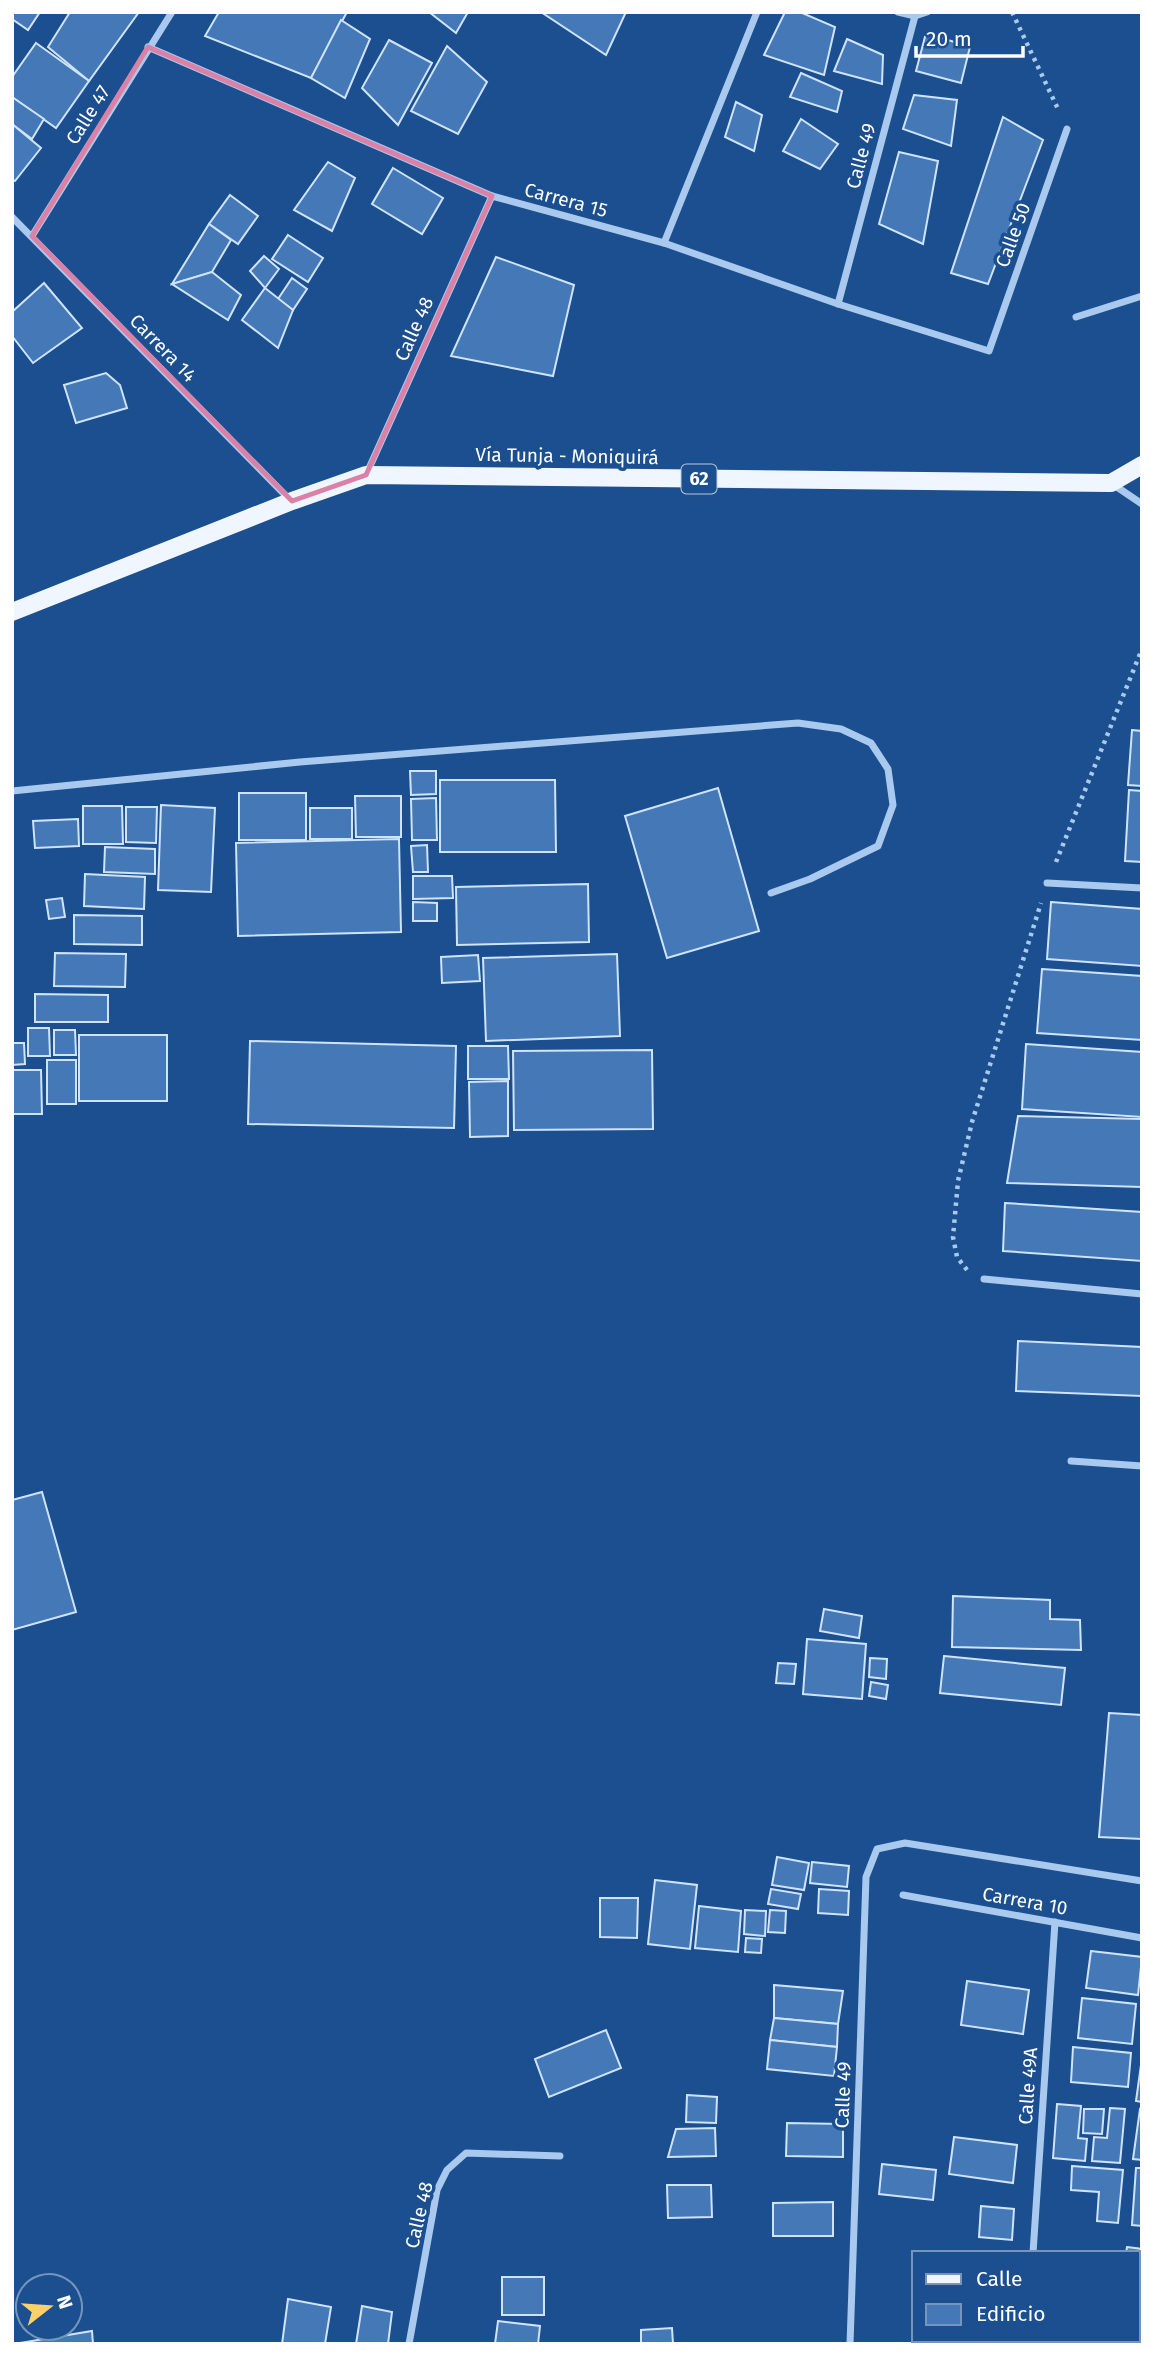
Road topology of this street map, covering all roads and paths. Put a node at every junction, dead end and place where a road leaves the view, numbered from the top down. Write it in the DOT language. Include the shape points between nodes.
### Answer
graph roads {
  1 [pos="172,12"];
  2 [pos="757,12"];
  3 [pos="898,12"];
  4 [pos="927,12"];
  5 [pos="1012,12"];
  6 [pos="915,16"];
  7 [pos="148,47"];
  8 [pos="1067,129"];
  9 [pos="492,196"];
  10 [pos="12,217"];
  11 [pos="32,236"];
  12 [pos="664,243"];
  13 [pos="1142,296"];
  14 [pos="838,304"];
  15 [pos="1076,317"];
  16 [pos="989,351"];
  17 [pos="1142,465"];
  18 [pos="366,475"];
  19 [pos="1111,483"];
  20 [pos="292,501"];
  21 [pos="1142,504"];
  22 [pos="12,612"];
  23 [pos="1142,649"];
  24 [pos="12,791"];
  25 [pos="1047,883"];
  26 [pos="1142,888"];
  27 [pos="771,893"];
  28 [pos="984,1279"];
  29 [pos="1142,1294"];
  30 [pos="1071,1461"];
  31 [pos="1142,1466"];
  32 [pos="1142,1881"];
  33 [pos="903,1895"];
  34 [pos="1055,1922"];
  35 [pos="1142,1938"];
  36 [pos="560,2156"];
  37 [pos="1033,2251"];
  38 [pos="409,2344"];
  39 [pos="850,2344"];
  1 -- 7 [label="street, Calle 47"];
  2 -- 12 [label="street"];
  3 -- 6 [label="street"];
  4 -- 6 [label="street"];
  5 -- 8 [label="path"];
  6 -- 14 [label="street, Calle 49"];
  7 -- 9 [label="street, Carrera 15"];
  7 -- 11 [label="street, Calle 47"];
  8 -- 16 [label="street, Calle 50"];
  9 -- 12 [label="street, Carrera 15"];
  9 -- 18 [label="street, Calle 48"];
  10 -- 11 [label="street, Carrera 14"];
  11 -- 20 [label="street, Carrera 14"];
  12 -- 14 [label="street, Carrera 15"];
  13 -- 15 [label="street"];
  14 -- 16 [label="street, Carrera 15"];
  17 -- 19 [label="main road"];
  18 -- 19 [label="main road, Vía Tunja - Moniquirá / 62"];
  18 -- 20 [label="main road, Vía Tunja - Moniquirá / 62"];
  19 -- 21 [label="street"];
  20 -- 22 [label="main road, Vía Tunja - Moniquirá / 62"];
  23 -- 25 [label="path"];
  24 -- 27 [label="street" via="798,723 841,729 871,743 888,769 893,805 878,846"];
  25 -- 26 [label="street"];
  25 -- 28 [label="path" via="958,1181 953,1237 957,1257 965,1269"];
  28 -- 29 [label="street"];
  30 -- 31 [label="street"];
  32 -- 39 [label="street, Calle 49" via="905,1843 877,1849 866,1877"];
  33 -- 34 [label="street, Carrera 10"];
  34 -- 35 [label="street, Carrera 10"];
  34 -- 37 [label="street, Calle 49A"];
  36 -- 38 [label="street, Calle 48" via="466,2153 447,2170 437,2190"];
}
